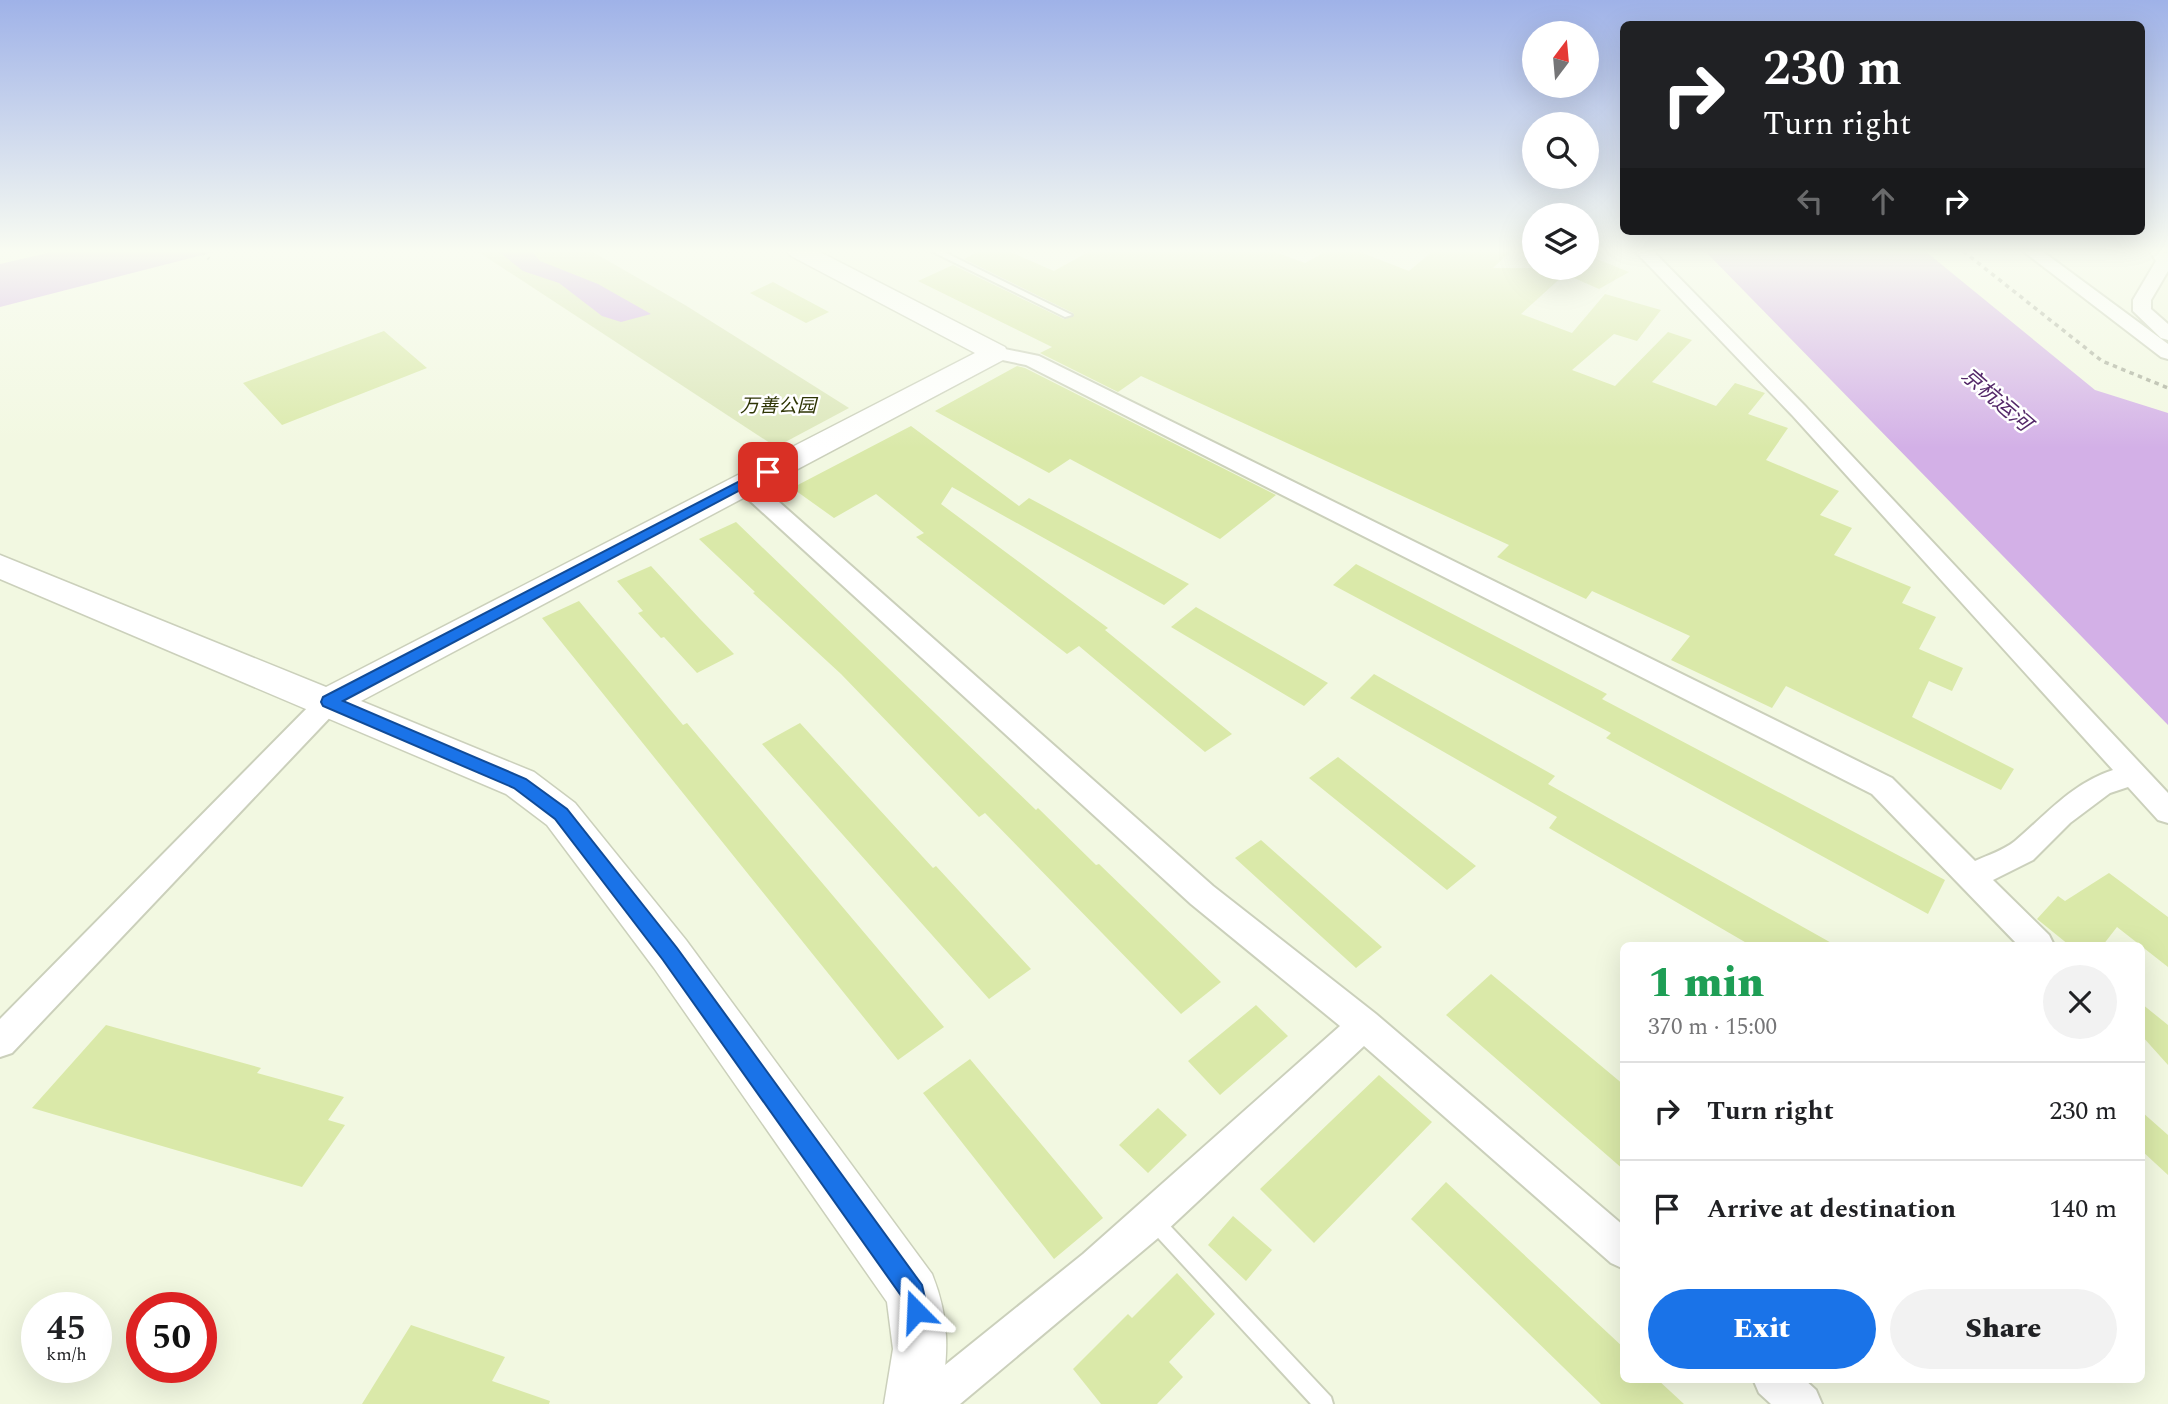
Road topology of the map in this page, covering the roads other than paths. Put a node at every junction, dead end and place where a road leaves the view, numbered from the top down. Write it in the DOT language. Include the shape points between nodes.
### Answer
graph roads {
  1 [pos="925,317"];
  2 [pos="1707,317"];
  3 [pos="2119,317"];
  4 [pos="2149,317"];
  5 [pos="2168,334"];
  6 [pos="995,353"];
  7 [pos="2168,353"];
  8 [pos="745,484"];
  9 [pos="0,566"];
  10 [pos="329,702"];
  11 [pos="2133,774"];
  12 [pos="2168,812"];
  13 [pos="1971,877"];
  14 [pos="2036,942"];
  15 [pos="1364,1025"];
  16 [pos="0,1042"];
  17 [pos="1154,1221"];
  18 [pos="1620,1247"];
  19 [pos="1777,1383"];
  20 [pos="912,1404"];
  21 [pos="928,1404"];
  22 [pos="1324,1404"];
  23 [pos="1801,1404"];
  1 -- 6 [label="main road"];
  2 -- 11 [label="street"];
  3 -- 7 [label="street"];
  4 -- 5 [label="street"];
  6 -- 8 [label="main road"];
  6 -- 13 [label="street" via="1032,360 1882,786"];
  8 -- 10 [label="main road"];
  8 -- 15 [label="street" via="1202,895"];
  9 -- 10 [label="main road"];
  10 -- 16 [label="street"];
  10 -- 20 [label="main road" via="520,783 561,814 670,954 913,1293 921,1349"];
  11 -- 12 [label="street"];
  11 -- 13 [label="street" via="2100,785 2060,815 2023,852"];
  13 -- 14 [label="street"];
  15 -- 17 [label="street"];
  15 -- 18 [label="street"];
  17 -- 21 [label="street"];
  17 -- 22 [label="lane"];
  19 -- 23 [label="street"];
}
